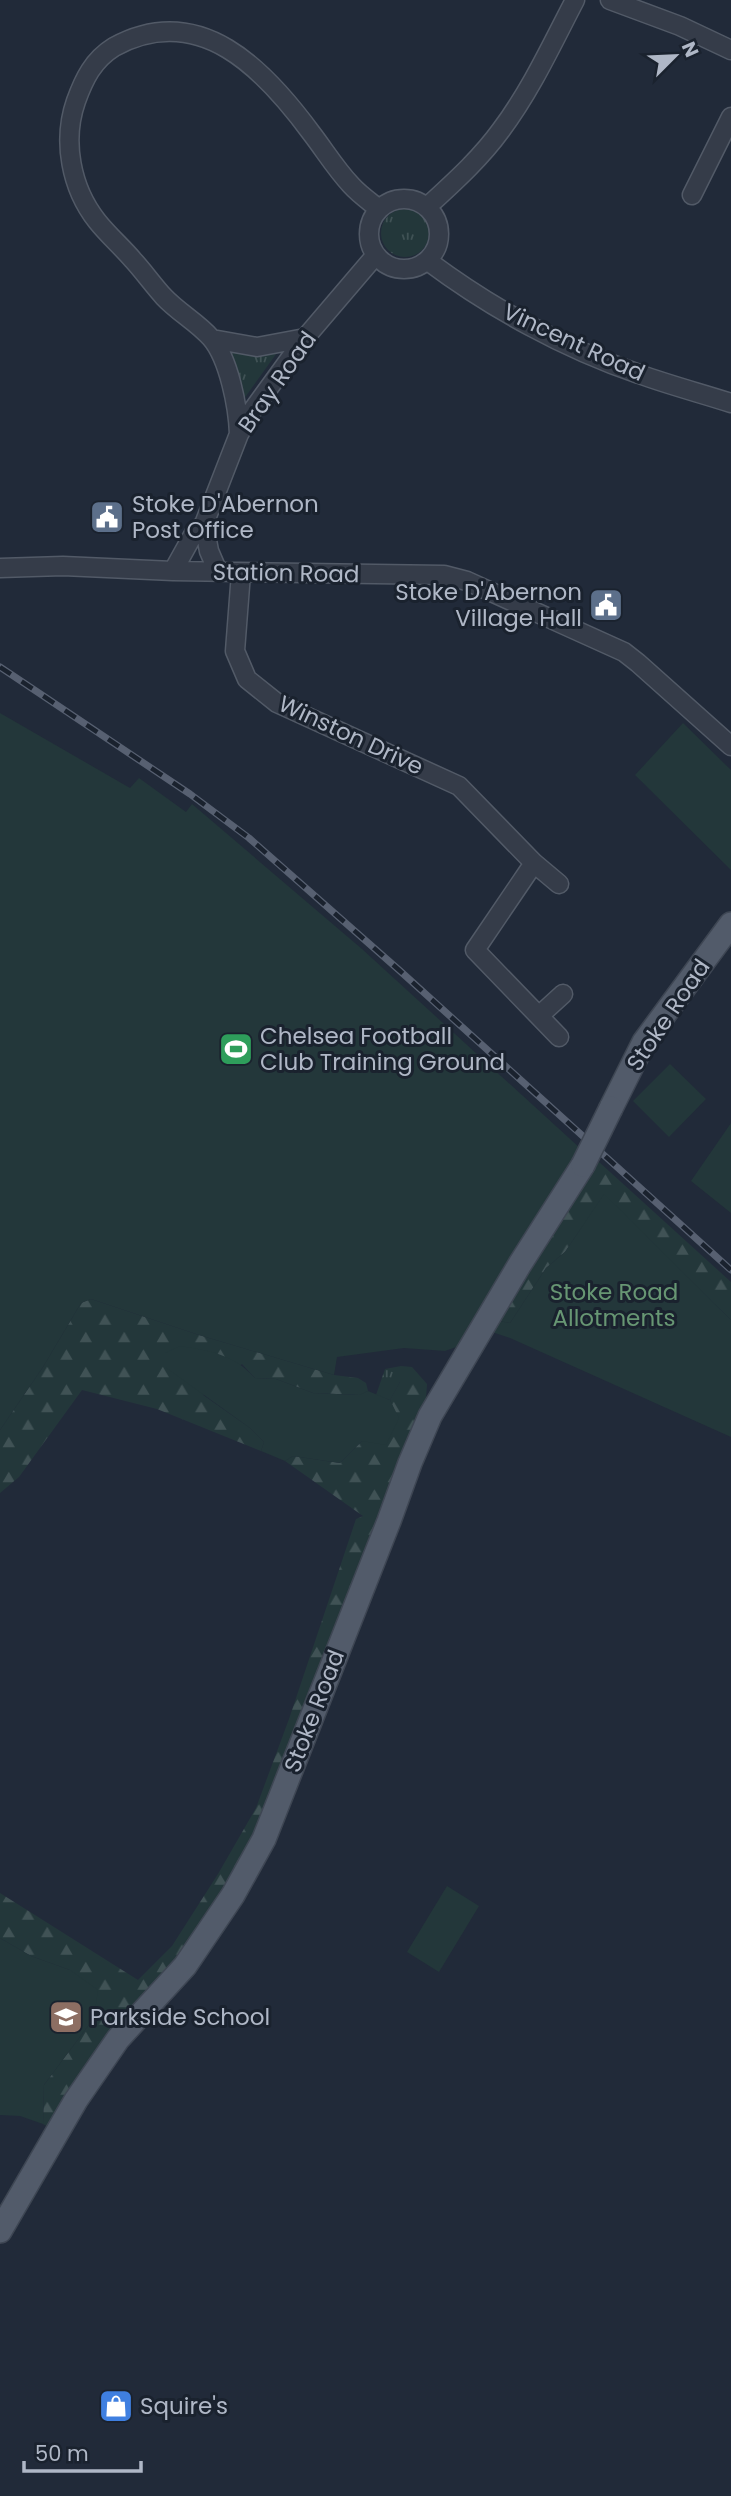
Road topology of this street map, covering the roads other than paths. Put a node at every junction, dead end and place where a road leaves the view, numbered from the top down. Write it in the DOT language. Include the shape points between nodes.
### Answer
graph roads {
  1 [pos="575,0"];
  2 [pos="610,0"];
  3 [pos="731,50"];
  4 [pos="731,117"];
  5 [pos="692,195"];
  6 [pos="427,207"];
  7 [pos="379,209"];
  8 [pos="375,256"];
  9 [pos="428,261"];
  10 [pos="305,338"];
  11 [pos="212,339"];
  12 [pos="731,403"];
  13 [pos="239,434"];
  14 [pos="204,524"];
  15 [pos="0,568"];
  16 [pos="173,571"];
  17 [pos="218,572"];
  18 [pos="241,573"];
  19 [pos="731,746"];
  20 [pos="534,863"];
  21 [pos="559,884"];
  22 [pos="731,925"];
  23 [pos="563,995"];
  24 [pos="540,1015"];
  25 [pos="559,1037"];
  26 [pos="0,2231"];
  1 -- 6 [label="street" via="544,63 500,131"];
  2 -- 3 [label="street"];
  4 -- 5 [label="street"];
  6 -- 7 [label="street" via="397,199"];
  6 -- 9 [label="street" via="439,234"];
  7 -- 8 [label="street" via="369,227"];
  7 -- 11 [label="street" via="351,185 255,67 208,36 161,28 114,47 93,63 73,111 69,138 80,194 96,221 163,296"];
  8 -- 9 [label="street" via="395,269 406,270"];
  8 -- 10 [label="street, Bray Road"];
  9 -- 12 [label="street, Vincent Road" via="496,307 588,354"];
  10 -- 11 [label="street" via="257,347"];
  10 -- 13 [label="street, Bray Road"];
  11 -- 13 [label="street" via="233,390"];
  13 -- 14 [label="street, Bray Road"];
  14 -- 16 [label="street, Bray Road"];
  14 -- 17 [label="street"];
  15 -- 16 [label="street, Station Road"];
  16 -- 17 [label="street, Station Road"];
  17 -- 18 [label="street, Station Road"];
  18 -- 19 [label="street, Station Road" via="444,575 467,581 624,652"];
  18 -- 20 [label="street, Winston Drive" via="235,650 247,679 277,703 459,786"];
  20 -- 21 [label="street, Winston Drive"];
  20 -- 24 [label="street" via="475,950"];
  22 -- 26 [label="main road, Stoke Road, bridge" via="644,1042 583,1165 430,1416 264,1839 233,1895 185,1966 118,2039 76,2100"];
  23 -- 24 [label="street"];
  24 -- 25 [label="street"];
}
